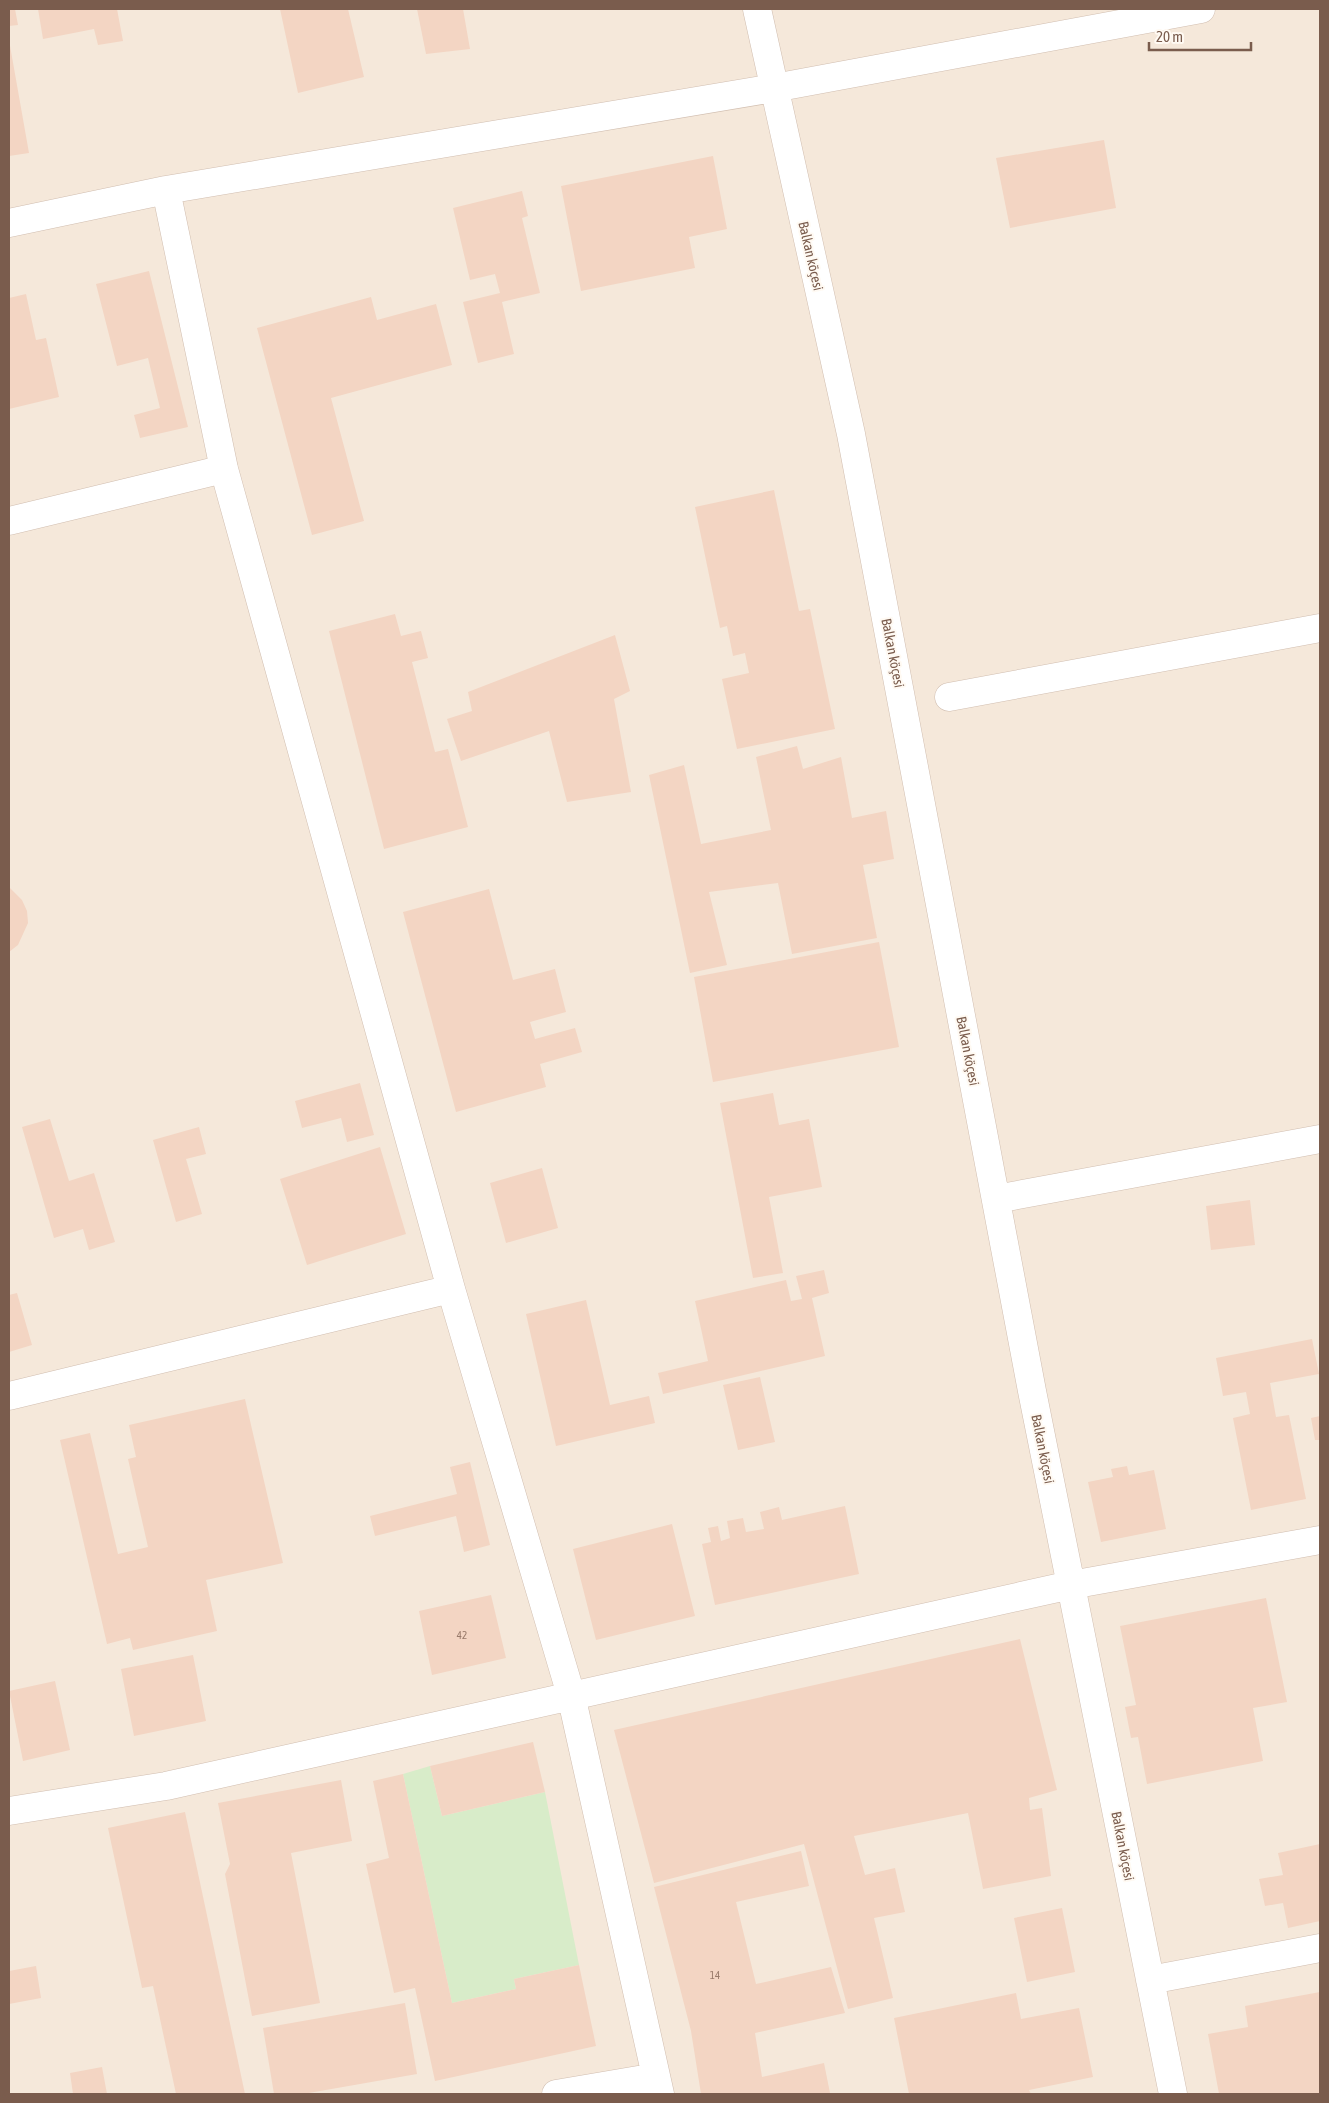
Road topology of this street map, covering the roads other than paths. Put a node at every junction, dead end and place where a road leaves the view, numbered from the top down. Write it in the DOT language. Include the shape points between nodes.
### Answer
graph roads {
  1 [pos="757,9"];
  2 [pos="1200,9"];
  3 [pos="774,88"];
  4 [pos="166,190"];
  5 [pos="9,223"];
  6 [pos="224,469"];
  7 [pos="9,520"];
  8 [pos="1320,628"];
  9 [pos="949,697"];
  10 [pos="1320,1139"];
  11 [pos="996,1199"];
  12 [pos="451,1289"];
  13 [pos="9,1396"];
  14 [pos="1320,1540"];
  15 [pos="1071,1585"];
  16 [pos="572,1695"];
  17 [pos="9,1811"];
  18 [pos="1320,1948"];
  19 [pos="1150,1980"];
  20 [pos="658,2086"];
  21 [pos="556,2094"];
  22 [pos="1173,2094"];
  1 -- 3 [label="street, Balkan köçesi"];
  2 -- 3 [label="street"];
  3 -- 4 [label="street"];
  3 -- 11 [label="street, Balkan köçesi" via="851,434"];
  4 -- 5 [label="street"];
  4 -- 6 [label="street"];
  6 -- 7 [label="street"];
  6 -- 12 [label="street"];
  8 -- 9 [label="street"];
  10 -- 11 [label="street"];
  11 -- 15 [label="street, Balkan köçesi"];
  12 -- 13 [label="street"];
  12 -- 16 [label="street"];
  14 -- 15 [label="street"];
  15 -- 16 [label="street"];
  15 -- 19 [label="street, Balkan köçesi"];
  16 -- 17 [label="street" via="166,1786"];
  16 -- 20 [label="street"];
  18 -- 19 [label="street"];
  19 -- 22 [label="street, Balkan köçesi"];
  20 -- 21 [label="street"];
}
